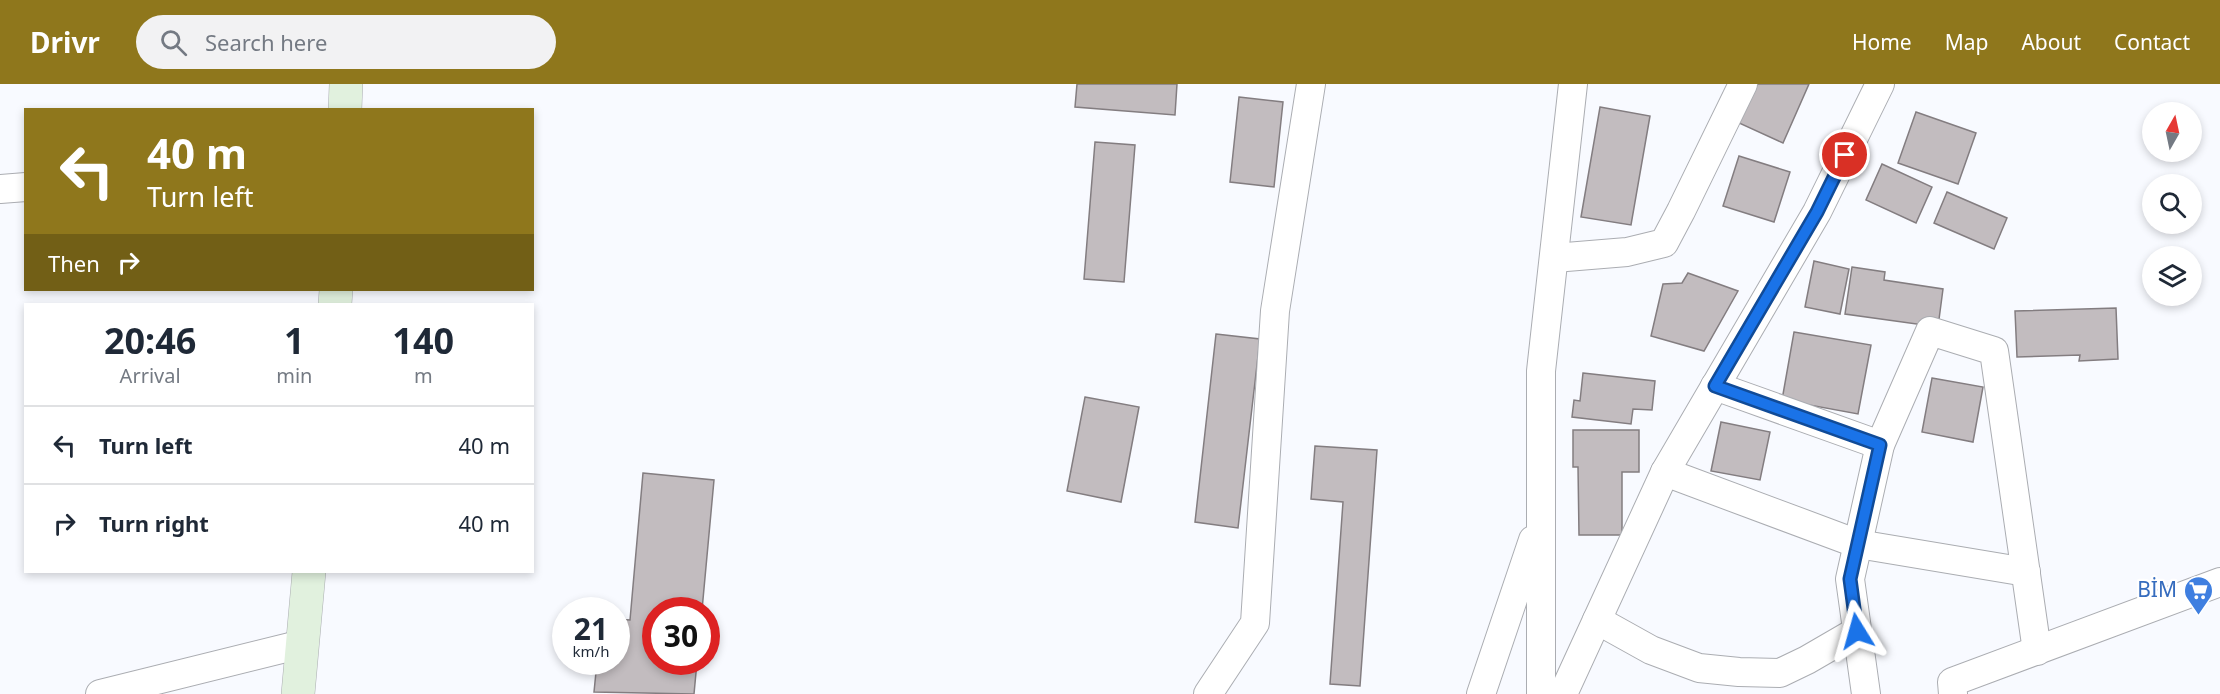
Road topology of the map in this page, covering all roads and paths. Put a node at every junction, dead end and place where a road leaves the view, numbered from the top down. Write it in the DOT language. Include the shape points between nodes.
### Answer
graph roads {
  1 [pos="346,84"];
  2 [pos="1311,84"];
  3 [pos="1573,84"];
  4 [pos="1743,84"];
  5 [pos="1882,89"];
  6 [pos="345,108"];
  7 [pos="24,187"];
  8 [pos="0,189"];
  9 [pos="1554,258"];
  10 [pos="1715,386"];
  11 [pos="1880,445"];
  12 [pos="1665,472"];
  13 [pos="1541,518"];
  14 [pos="1858,544"];
  15 [pos="2026,572"];
  16 [pos="309,573"];
  17 [pos="2220,582"];
  18 [pos="1597,620"];
  19 [pos="1857,631"];
  20 [pos="302,645"];
  21 [pos="2037,651"];
  22 [pos="100,694"];
  23 [pos="298,694"];
  24 [pos="1208,694"];
  25 [pos="1480,694"];
  26 [pos="1541,694"];
  27 [pos="1563,694"];
  28 [pos="1866,694"];
  29 [pos="1953,694"];
  1 -- 6 [label="street"];
  2 -- 24 [label="street" via="1275,311 1256,623"];
  3 -- 9 [label="street"];
  4 -- 9 [label="street" via="1664,243 1627,252"];
  5 -- 10 [label="street" via="1817,212"];
  7 -- 8 [label="street"];
  9 -- 13 [label="street" via="1541,371"];
  10 -- 11 [label="street"];
  10 -- 12 [label="street"];
  11 -- 14 [label="street"];
  11 -- 15 [label="street" via="1930,330 1994,351"];
  12 -- 14 [label="street"];
  12 -- 18 [label="street"];
  13 -- 25 [label="street"];
  13 -- 26 [label="street"];
  14 -- 15 [label="street"];
  14 -- 19 [label="street" via="1850,579"];
  15 -- 21 [label="street"];
  16 -- 20 [label="street"];
  17 -- 21 [label="street"];
  18 -- 19 [label="street" via="1652,650 1699,668 1739,672 1780,673"];
  18 -- 27 [label="street"];
  19 -- 28 [label="street"];
  20 -- 22 [label="street"];
  20 -- 23 [label="street"];
  21 -- 29 [label="street" via="1952,682"];
}
